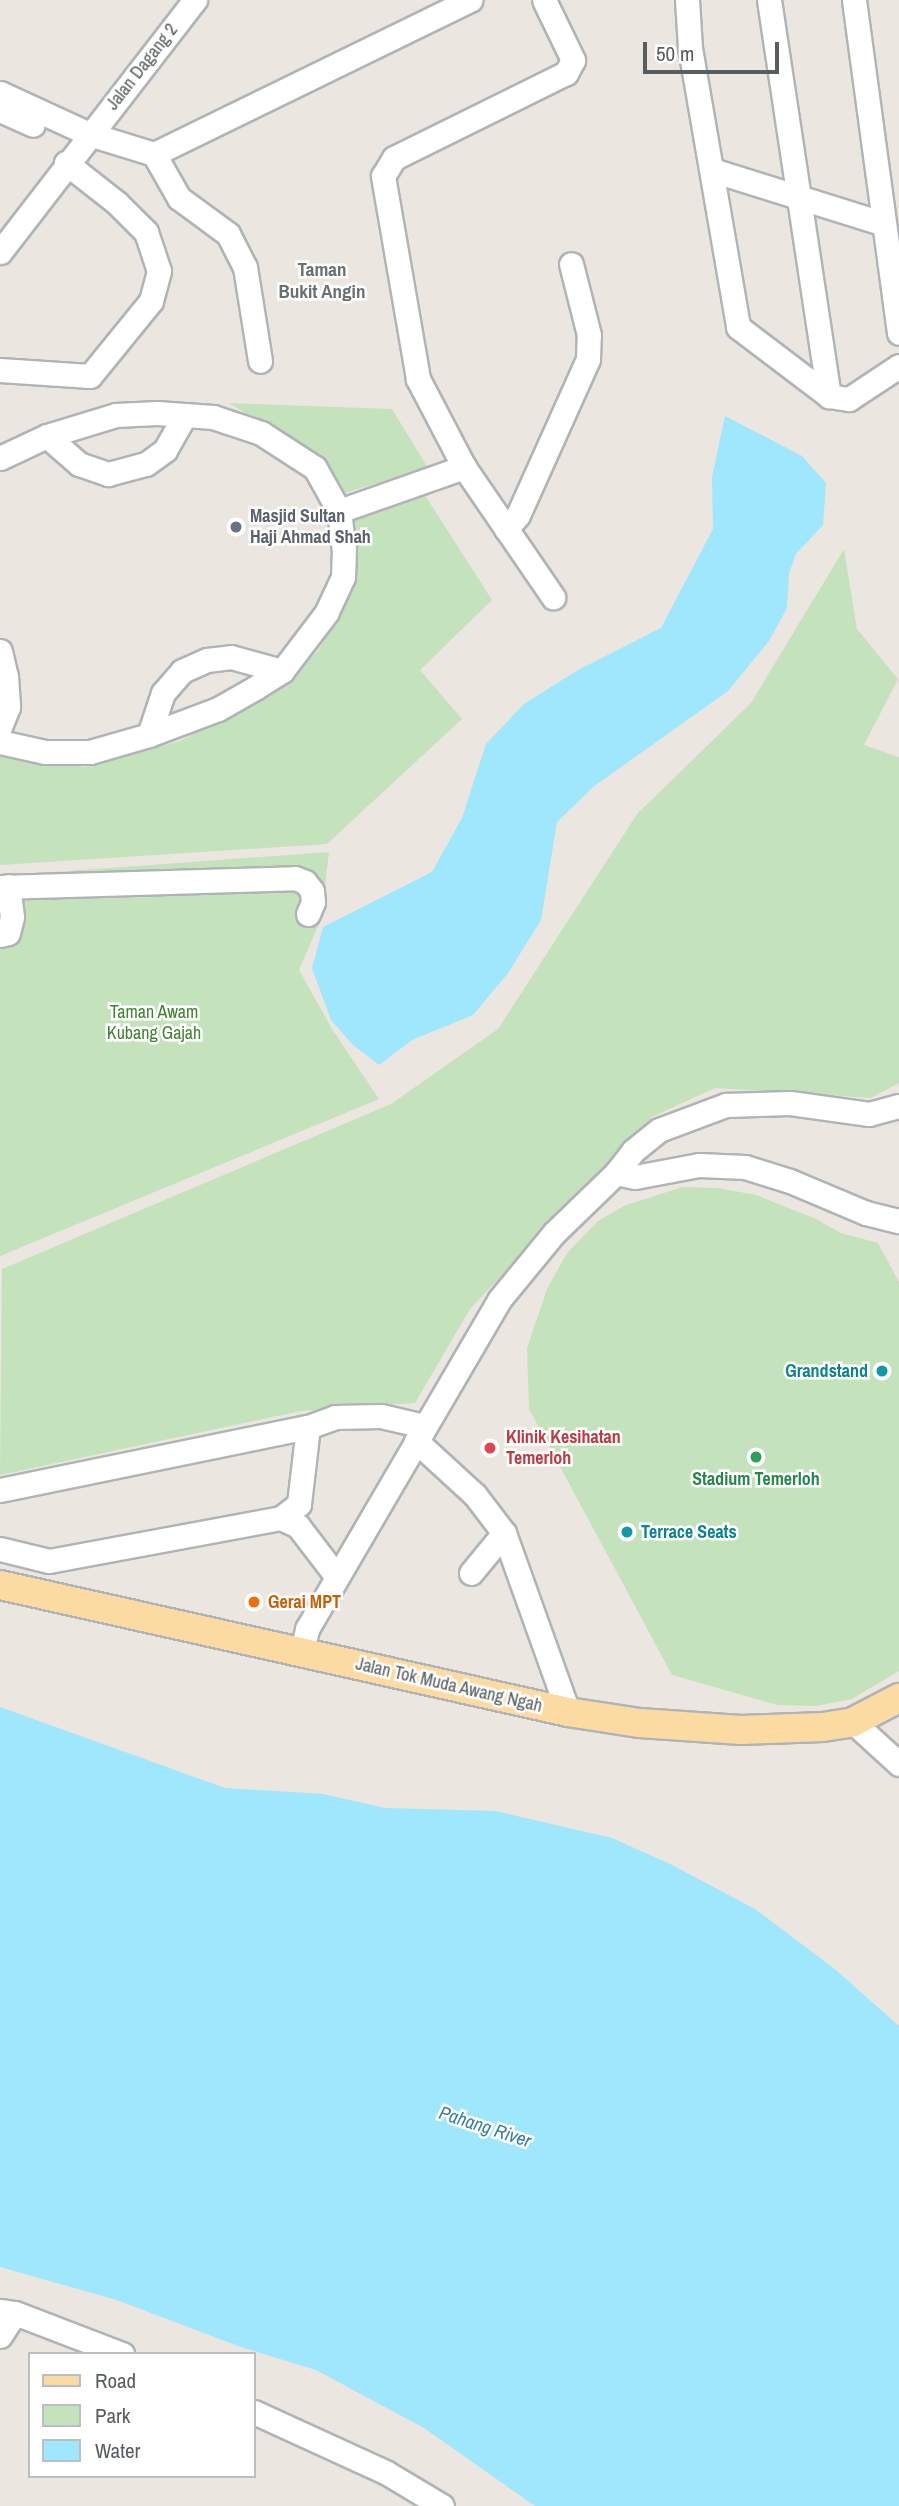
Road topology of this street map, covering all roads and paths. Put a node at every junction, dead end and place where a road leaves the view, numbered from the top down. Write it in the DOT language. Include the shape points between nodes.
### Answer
graph roads {
  1 [pos="195,0"];
  2 [pos="470,0"];
  3 [pos="544,0"];
  4 [pos="687,0"];
  5 [pos="769,0"];
  6 [pos="854,0"];
  7 [pos="0,93"];
  8 [pos="0,110"];
  9 [pos="85,140"];
  10 [pos="154,154"];
  11 [pos="66,163"];
  12 [pos="888,168"];
  13 [pos="712,170"];
  14 [pos="799,196"];
  15 [pos="10,221"];
  16 [pos="884,224"];
  17 [pos="0,252"];
  18 [pos="571,264"];
  19 [pos="899,332"];
  20 [pos="260,361"];
  21 [pos="899,366"];
  22 [pos="0,370"];
  23 [pos="829,396"];
  24 [pos="185,415"];
  25 [pos="47,436"];
  26 [pos="0,458"];
  27 [pos="464,467"];
  28 [pos="339,511"];
  29 [pos="506,529"];
  30 [pos="553,597"];
  31 [pos="0,651"];
  32 [pos="282,671"];
  33 [pos="0,727"];
  34 [pos="149,735"];
  35 [pos="0,743"];
  36 [pos="4,887"];
  37 [pos="308,915"];
  38 [pos="0,935"];
  39 [pos="899,1105"];
  40 [pos="616,1173"];
  41 [pos="899,1221"];
  42 [pos="308,1427"];
  43 [pos="420,1433"];
  44 [pos="0,1490"];
  45 [pos="281,1518"];
  46 [pos="504,1533"];
  47 [pos="0,1549"];
  48 [pos="49,1561"];
  49 [pos="471,1573"];
  50 [pos="337,1577"];
  51 [pos="0,1585"];
  52 [pos="29,1591"];
  53 [pos="302,1651"];
  54 [pos="899,1698"];
  55 [pos="568,1712"];
  56 [pos="853,1722"];
  57 [pos="899,1765"];
  58 [pos="7,2312"];
  59 [pos="0,2336"];
  60 [pos="117,2352"];
  61 [pos="256,2413"];
  62 [pos="442,2506"];
  1 -- 9 [label="street, Jalan Dagang 2"];
  2 -- 10 [label="street"];
  3 -- 27 [label="street" via="573,60 566,73 394,158 383,176 418,379"];
  4 -- 13 [label="street" via="690,48"];
  5 -- 14 [label="street"];
  6 -- 12 [label="street"];
  7 -- 9 [label="street"];
  8 -- 9 [label="street"];
  9 -- 10 [label="street"];
  9 -- 11 [label="street, Jalan Dagang 2"];
  10 -- 20 [label="street" via="179,198 228,234 245,267"];
  11 -- 15 [label="street, Jalan Dagang 2"];
  11 -- 22 [label="street" via="146,232 159,271 151,302 90,376"];
  12 -- 16 [label="street"];
  13 -- 14 [label="street"];
  13 -- 23 [label="street" via="738,327"];
  14 -- 16 [label="street"];
  14 -- 23 [label="street"];
  15 -- 17 [label="street, Jalan Dagang 2"];
  16 -- 19 [label="street"];
  18 -- 29 [label="street" via="589,335 588,359 518,515"];
  21 -- 23 [label="street" via="849,399"];
  24 -- 25 [label="street" via="116,415"];
  24 -- 25 [label="street" via="165,450 126,472 96,472 79,464"];
  24 -- 28 [label="street" via="213,417 277,441 315,468"];
  25 -- 26 [label="street"];
  27 -- 28 [label="street"];
  27 -- 29 [label="street"];
  28 -- 32 [label="street" via="343,577 327,612"];
  29 -- 30 [label="street"];
  31 -- 33 [label="street" via="8,707"];
  32 -- 34 [label="street" via="218,709"];
  32 -- 34 [label="street" via="231,657 207,660 182,671 163,693"];
  34 -- 35 [label="street" via="90,752 45,752"];
  36 -- 37 [label="street" via="295,878 306,882 312,891"];
  36 -- 38 [label="street" via="12,917 8,933"];
  39 -- 40 [label="street" via="869,1114 790,1103 726,1105 659,1130 633,1151"];
  40 -- 41 [label="street" via="635,1177 699,1165 745,1167"];
  40 -- 43 [label="street" via="554,1233 499,1300"];
  42 -- 43 [label="street" via="335,1417 382,1416"];
  42 -- 44 [label="street"];
  42 -- 45 [label="street" via="299,1504"];
  43 -- 46 [label="street"];
  43 -- 50 [label="street"];
  45 -- 48 [label="street"];
  45 -- 50 [label="street" via="298,1526"];
  46 -- 49 [label="street"];
  46 -- 55 [label="street"];
  47 -- 48 [label="street"];
  48 -- 52 [label="street"];
  50 -- 53 [label="street" via="307,1629"];
  51 -- 52 [label="main road, Jalan Tok Muda Awang Ngah"];
  52 -- 53 [label="main road, Jalan Tok Muda Awang Ngah"];
  53 -- 55 [label="main road, Jalan Tok Muda Awang Ngah"];
  54 -- 56 [label="main road, Jalan Tok Muda Awang Ngah"];
  55 -- 56 [label="main road, Jalan Tok Muda Awang Ngah" via="741,1730"];
  56 -- 57 [label="street"];
  58 -- 59 [label="street"];
  58 -- 60 [label="street"];
  61 -- 62 [label="street" via="387,2473"];
}
